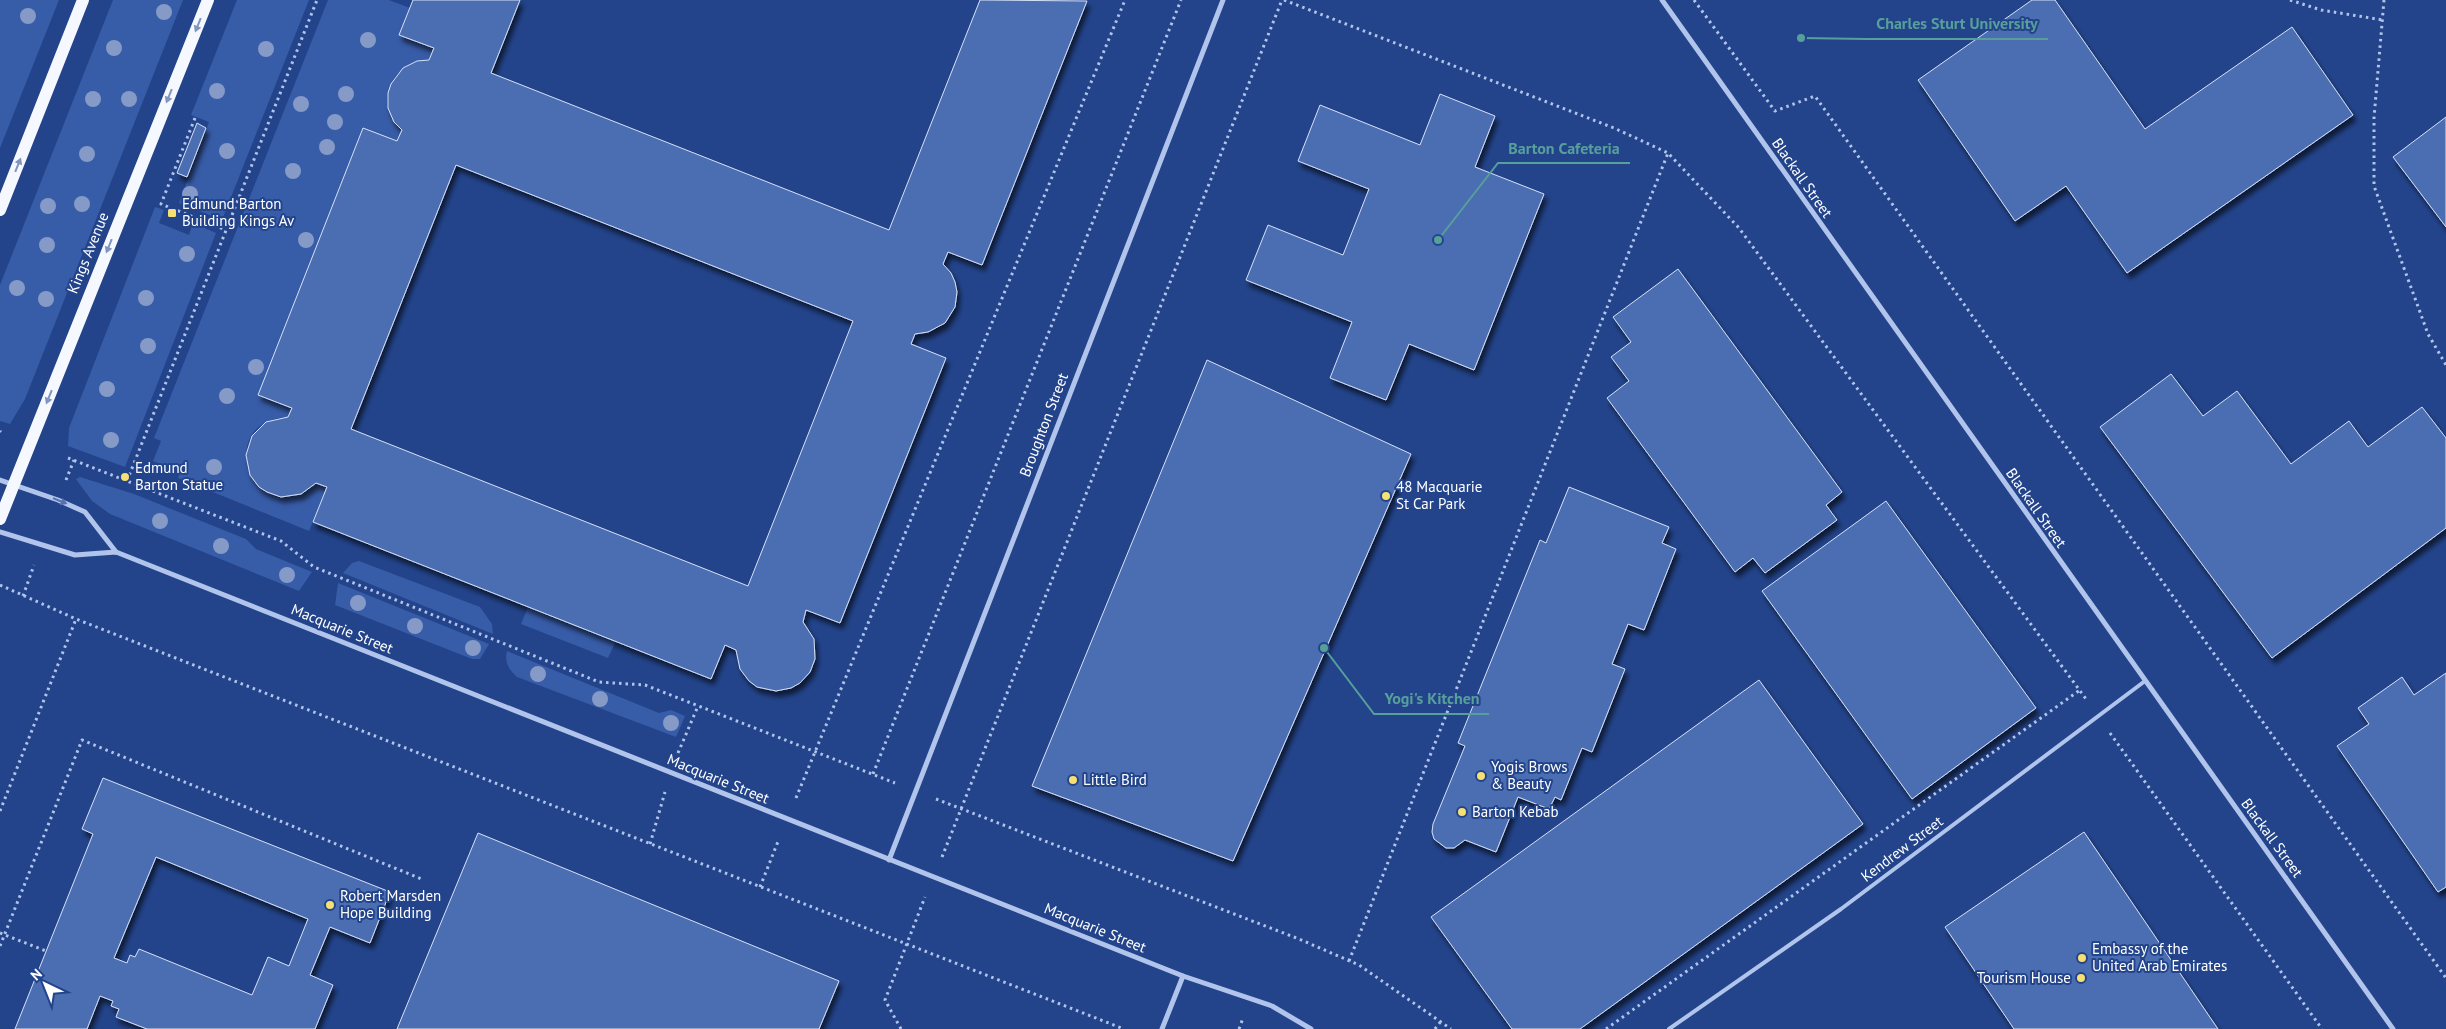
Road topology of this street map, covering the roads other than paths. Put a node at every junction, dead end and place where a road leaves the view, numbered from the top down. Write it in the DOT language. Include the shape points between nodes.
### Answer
graph roads {
  1 [pos="83,0"];
  2 [pos="208,0"];
  3 [pos="1223,0"];
  4 [pos="1662,0"];
  5 [pos="0,210"];
  6 [pos="0,480"];
  7 [pos="14,485"];
  8 [pos="0,519"];
  9 [pos="0,532"];
  10 [pos="116,552"];
  11 [pos="2144,681"];
  12 [pos="889,860"];
  13 [pos="1183,976"];
  14 [pos="1162,1029"];
  15 [pos="1311,1029"];
  16 [pos="1669,1029"];
  17 [pos="2393,1029"];
  5 -- 1 [label="main road, one-way"];
  2 -- 7 [label="main road, Kings Avenue, one-way"];
  3 -- 12 [label="street, Broughton Street"];
  4 -- 11 [label="street, Blackall Street"];
  6 -- 7 [label="street"];
  7 -- 8 [label="main road, Kings Avenue"];
  7 -- 10 [label="street, one-way" via="85,512"];
  9 -- 10 [label="street, Macquarie Street" via="75,555"];
  10 -- 12 [label="street, Macquarie Street"];
  11 -- 16 [label="lane, Kendrew Street" via="1841,909"];
  11 -- 17 [label="street, Blackall Street"];
  12 -- 13 [label="street, Macquarie Street"];
  13 -- 14 [label="street"];
  13 -- 15 [label="street, Macquarie Street" via="1272,1006"];
}
